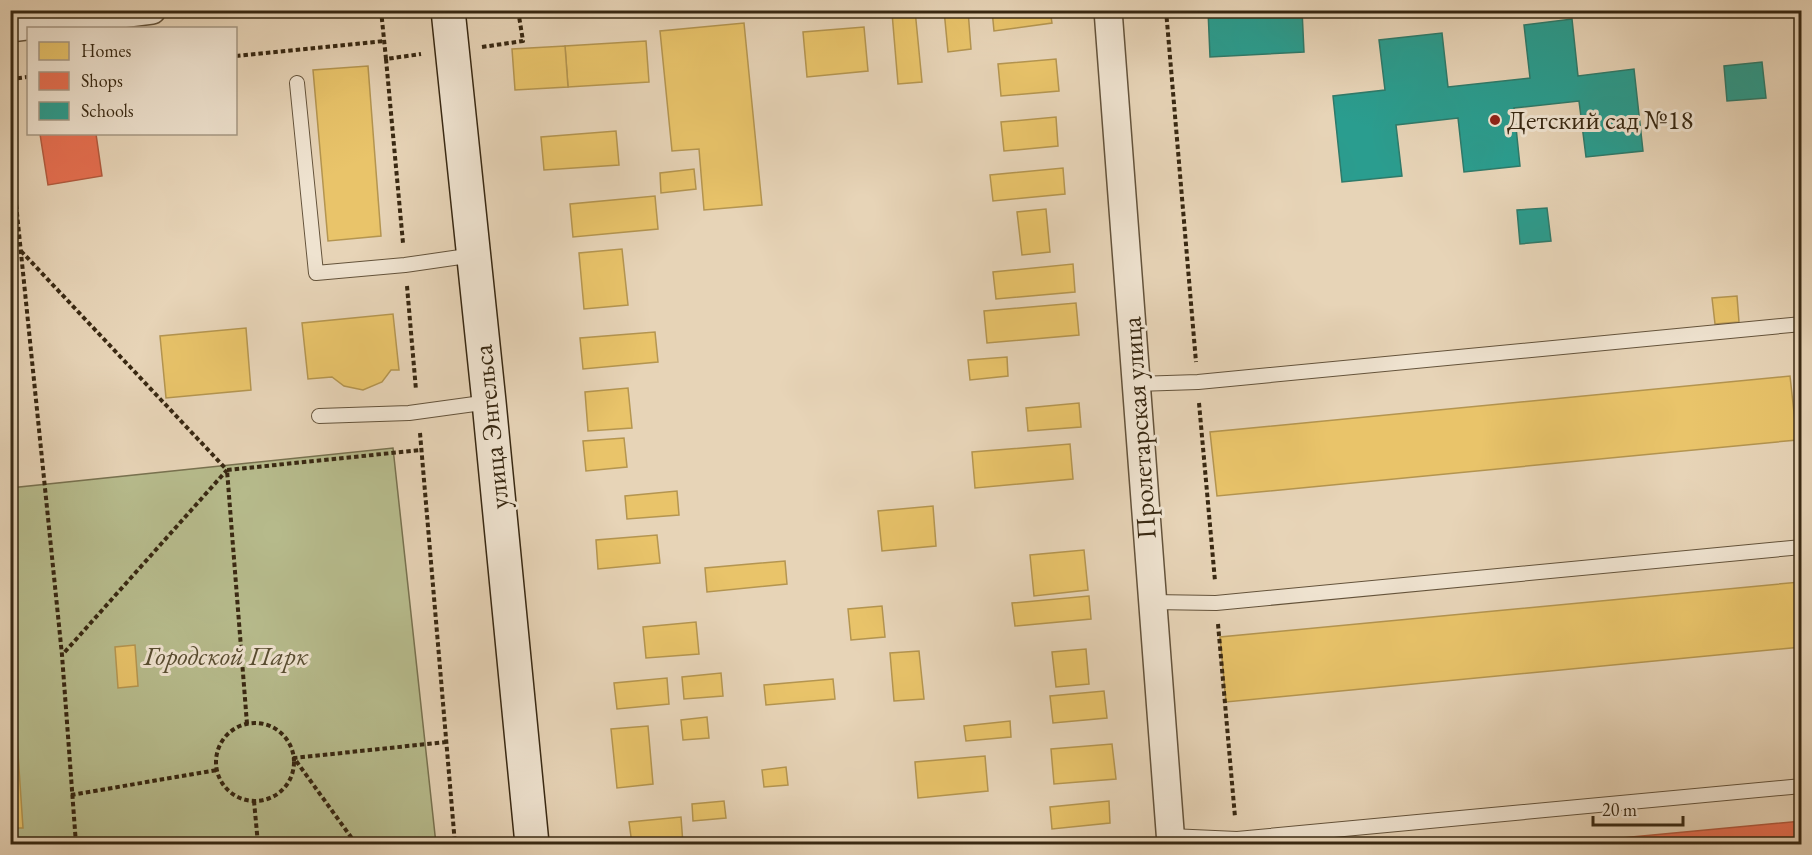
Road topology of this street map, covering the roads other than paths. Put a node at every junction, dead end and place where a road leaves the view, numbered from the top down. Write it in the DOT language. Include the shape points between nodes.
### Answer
graph roads {
  1 [pos="152,10"];
  2 [pos="448,10"];
  3 [pos="1108,10"];
  4 [pos="10,28"];
  5 [pos="297,83"];
  6 [pos="474,255"];
  7 [pos="1802,324"];
  8 [pos="1136,384"];
  9 [pos="489,402"];
  10 [pos="319,416"];
  11 [pos="1802,547"];
  12 [pos="1152,602"];
  13 [pos="1802,786"];
  14 [pos="1171,840"];
  15 [pos="532,844"];
  1 -- 4 [label="street"];
  2 -- 6 [label="main road, улица Энгельса"];
  3 -- 8 [label="street, Пролетарская улица"];
  5 -- 6 [label="lane" via="316,273"];
  6 -- 9 [label="main road, улица Энгельса"];
  7 -- 8 [label="lane" via="1198,382"];
  8 -- 12 [label="street, Пролетарская улица"];
  9 -- 10 [label="lane" via="418,412"];
  9 -- 15 [label="main road, улица Энгельса"];
  11 -- 12 [label="lane" via="1216,603"];
  12 -- 14 [label="street, Пролетарская улица"];
  13 -- 14 [label="lane" via="1237,840"];
}
